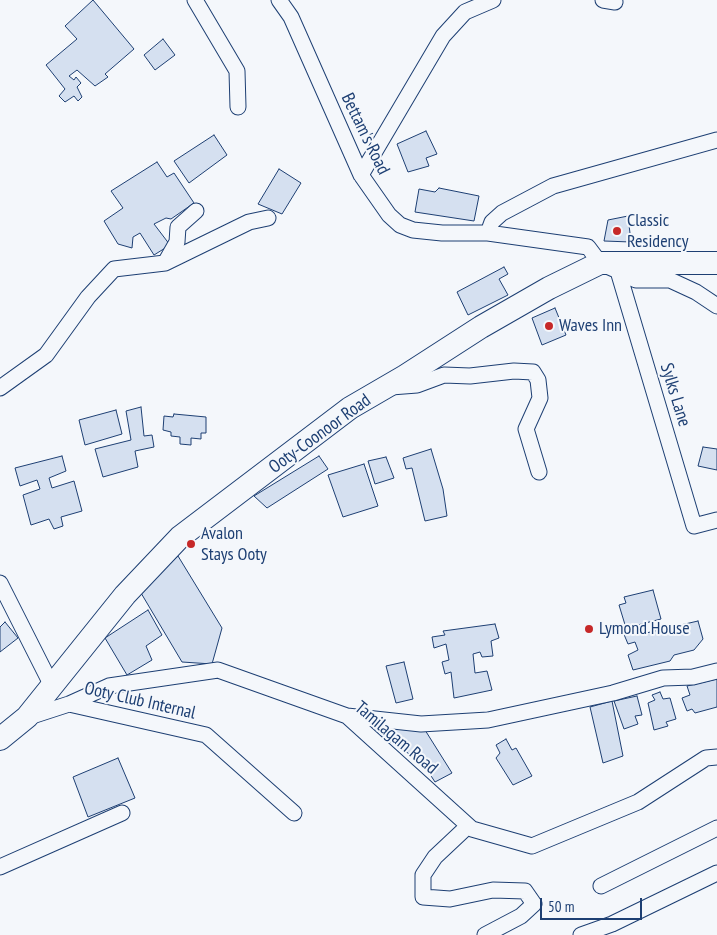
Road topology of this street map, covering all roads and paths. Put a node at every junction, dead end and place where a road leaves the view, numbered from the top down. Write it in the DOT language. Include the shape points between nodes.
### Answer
graph roads {
  1 [pos="195,0"];
  2 [pos="280,0"];
  3 [pos="493,0"];
  4 [pos="238,107"];
  5 [pos="717,140"];
  6 [pos="361,175"];
  7 [pos="196,211"];
  8 [pos="268,218"];
  9 [pos="488,233"];
  10 [pos="165,263"];
  11 [pos="717,263"];
  12 [pos="609,267"];
  13 [pos="717,306"];
  14 [pos="0,388"];
  15 [pos="384,388"];
  16 [pos="539,472"];
  17 [pos="717,520"];
  18 [pos="0,583"];
  19 [pos="717,671"];
  20 [pos="52,686"];
  21 [pos="68,704"];
  22 [pos="347,716"];
  23 [pos="27,717"];
  24 [pos="0,739"];
  25 [pos="717,757"];
  26 [pos="122,813"];
  27 [pos="294,814"];
  28 [pos="468,826"];
  29 [pos="717,828"];
  30 [pos="0,867"];
  31 [pos="717,873"];
  32 [pos="601,886"];
  33 [pos="486,935"];
  34 [pos="581,935"];
  1 -- 4 [label="street" via="237,70"];
  2 -- 6 [label="street, Bettam's Road" via="291,17"];
  3 -- 6 [label="street" via="465,12 443,36"];
  5 -- 9 [label="street" via="553,186 502,213 492,222"];
  6 -- 9 [label="street, Bettam's Road" via="389,215 400,225 442,233"];
  7 -- 10 [label="street" via="178,227 177,242"];
  8 -- 10 [label="street" via="249,222"];
  9 -- 12 [label="street, Bettam's Road" via="588,246"];
  10 -- 14 [label="street" via="114,269 88,297 46,356"];
  11 -- 12 [label="highway, Ooty-Coonoor Road"];
  12 -- 13 [label="street" via="636,280 670,280"];
  12 -- 15 [label="highway, Ooty-Coonoor Road" via="549,288 481,326"];
  12 -- 17 [label="street, Sylks Lane" via="694,526"];
  15 -- 16 [label="street" via="417,385 444,375 533,372 538,380 540,398 526,430"];
  15 -- 20 [label="highway, Ooty-Coonoor Road" via="350,408 180,538 125,595"];
  18 -- 20 [label="street"];
  19 -- 22 [label="street" via="693,677 663,678 613,693 488,720 420,724"];
  20 -- 23 [label="highway, Ooty-Coonoor Road"];
  21 -- 22 [label="street, Tamilagam Road" via="109,686 218,670"];
  21 -- 23 [label="street, Tamilagam Road"];
  21 -- 27 [label="street, Ooty Club Internal" via="206,736"];
  22 -- 28 [label="street, Tamilagam Road"];
  23 -- 24 [label="highway, Ooty-Coonoor Road"];
  25 -- 28 [label="street, Tamilagam Road" via="706,758 638,802 532,846"];
  26 -- 30 [label="street"];
  28 -- 33 [label="street" via="435,857 423,875 423,897 450,899 493,890 525,892 534,904 521,916"];
  29 -- 32 [label="street"];
  31 -- 34 [label="street" via="612,924"];
}
